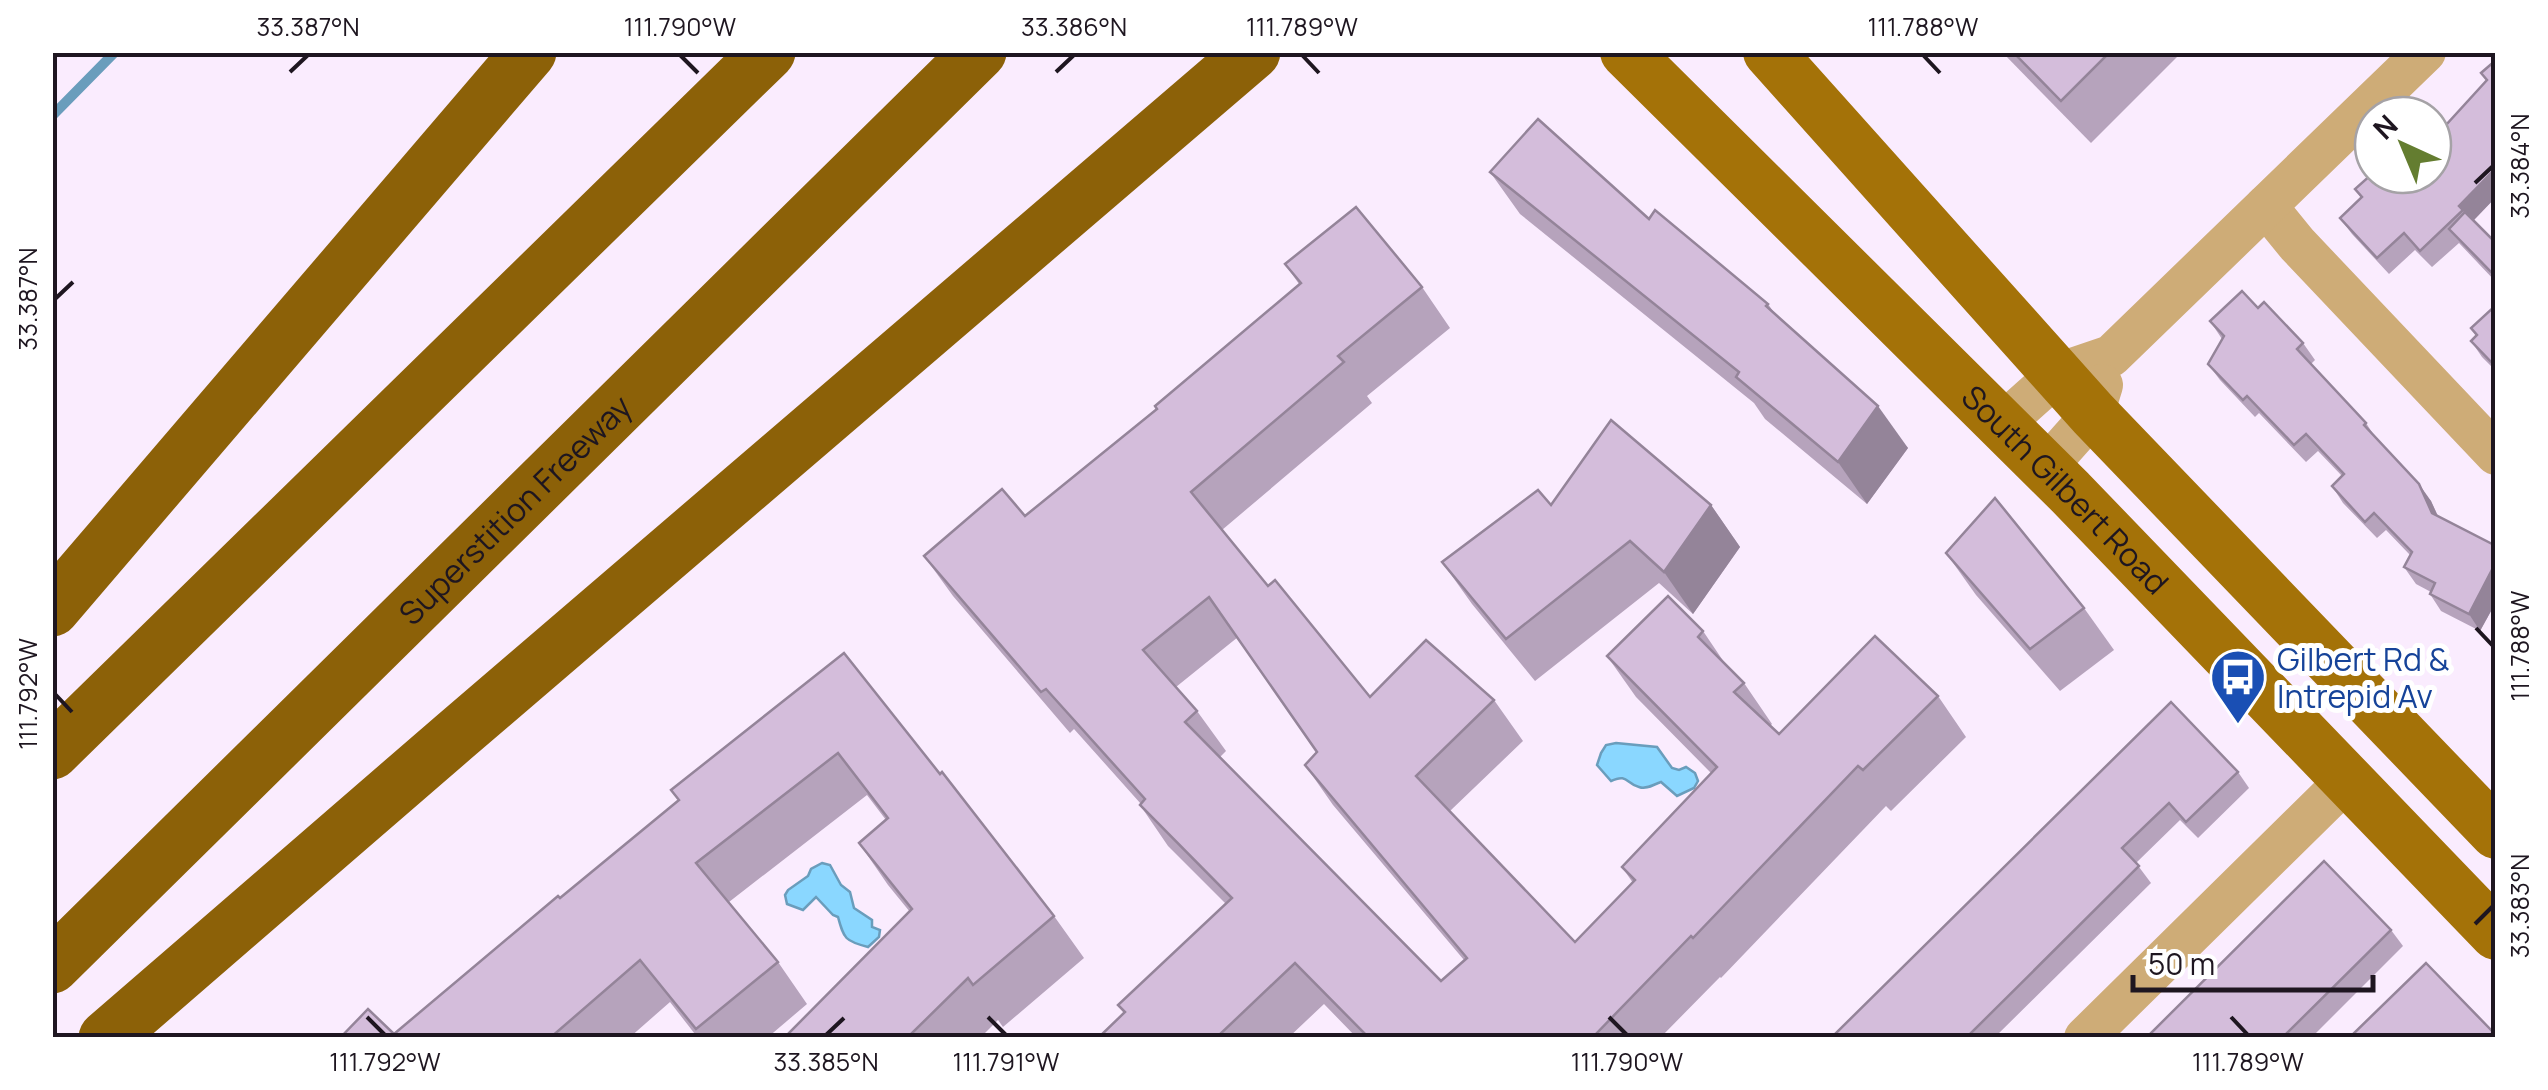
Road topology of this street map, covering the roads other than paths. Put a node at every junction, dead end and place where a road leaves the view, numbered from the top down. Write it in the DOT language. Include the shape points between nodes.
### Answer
graph roads {
  1 [pos="529,52"];
  2 [pos="768,52"];
  3 [pos="979,52"];
  4 [pos="1252,52"];
  5 [pos="1626,52"];
  6 [pos="1769,52"];
  7 [pos="2424,52"];
  8 [pos="2266,206"];
  9 [pos="2111,356"];
  10 [pos="2058,374"];
  11 [pos="2094,414"];
  12 [pos="2001,425"];
  13 [pos="2496,454"];
  14 [pos="2046,468"];
  15 [pos="52,609"];
  16 [pos="52,752"];
  17 [pos="2348,779"];
  18 [pos="2496,833"];
  19 [pos="2496,934"];
  20 [pos="52,966"];
  21 [pos="106,1038"];
  22 [pos="2085,1038"];
  1 -- 15 [label="highway"];
  2 -- 16 [label="highway"];
  3 -- 20 [label="highway, Superstition Freeway"];
  4 -- 21 [label="highway"];
  5 -- 12 [label="main road, South Gilbert Road"];
  6 -- 10 [label="main road"];
  7 -- 8 [label="street"];
  8 -- 9 [label="street"];
  8 -- 13 [label="street"];
  9 -- 10 [label="street"];
  9 -- 11 [label="street"];
  10 -- 11 [label="main road"];
  10 -- 12 [label="street"];
  11 -- 14 [label="street"];
  11 -- 18 [label="main road"];
  12 -- 14 [label="main road, South Gilbert Road"];
  14 -- 17 [label="main road, South Gilbert Road"];
  17 -- 19 [label="main road, South Gilbert Road"];
  17 -- 22 [label="street"];
}
